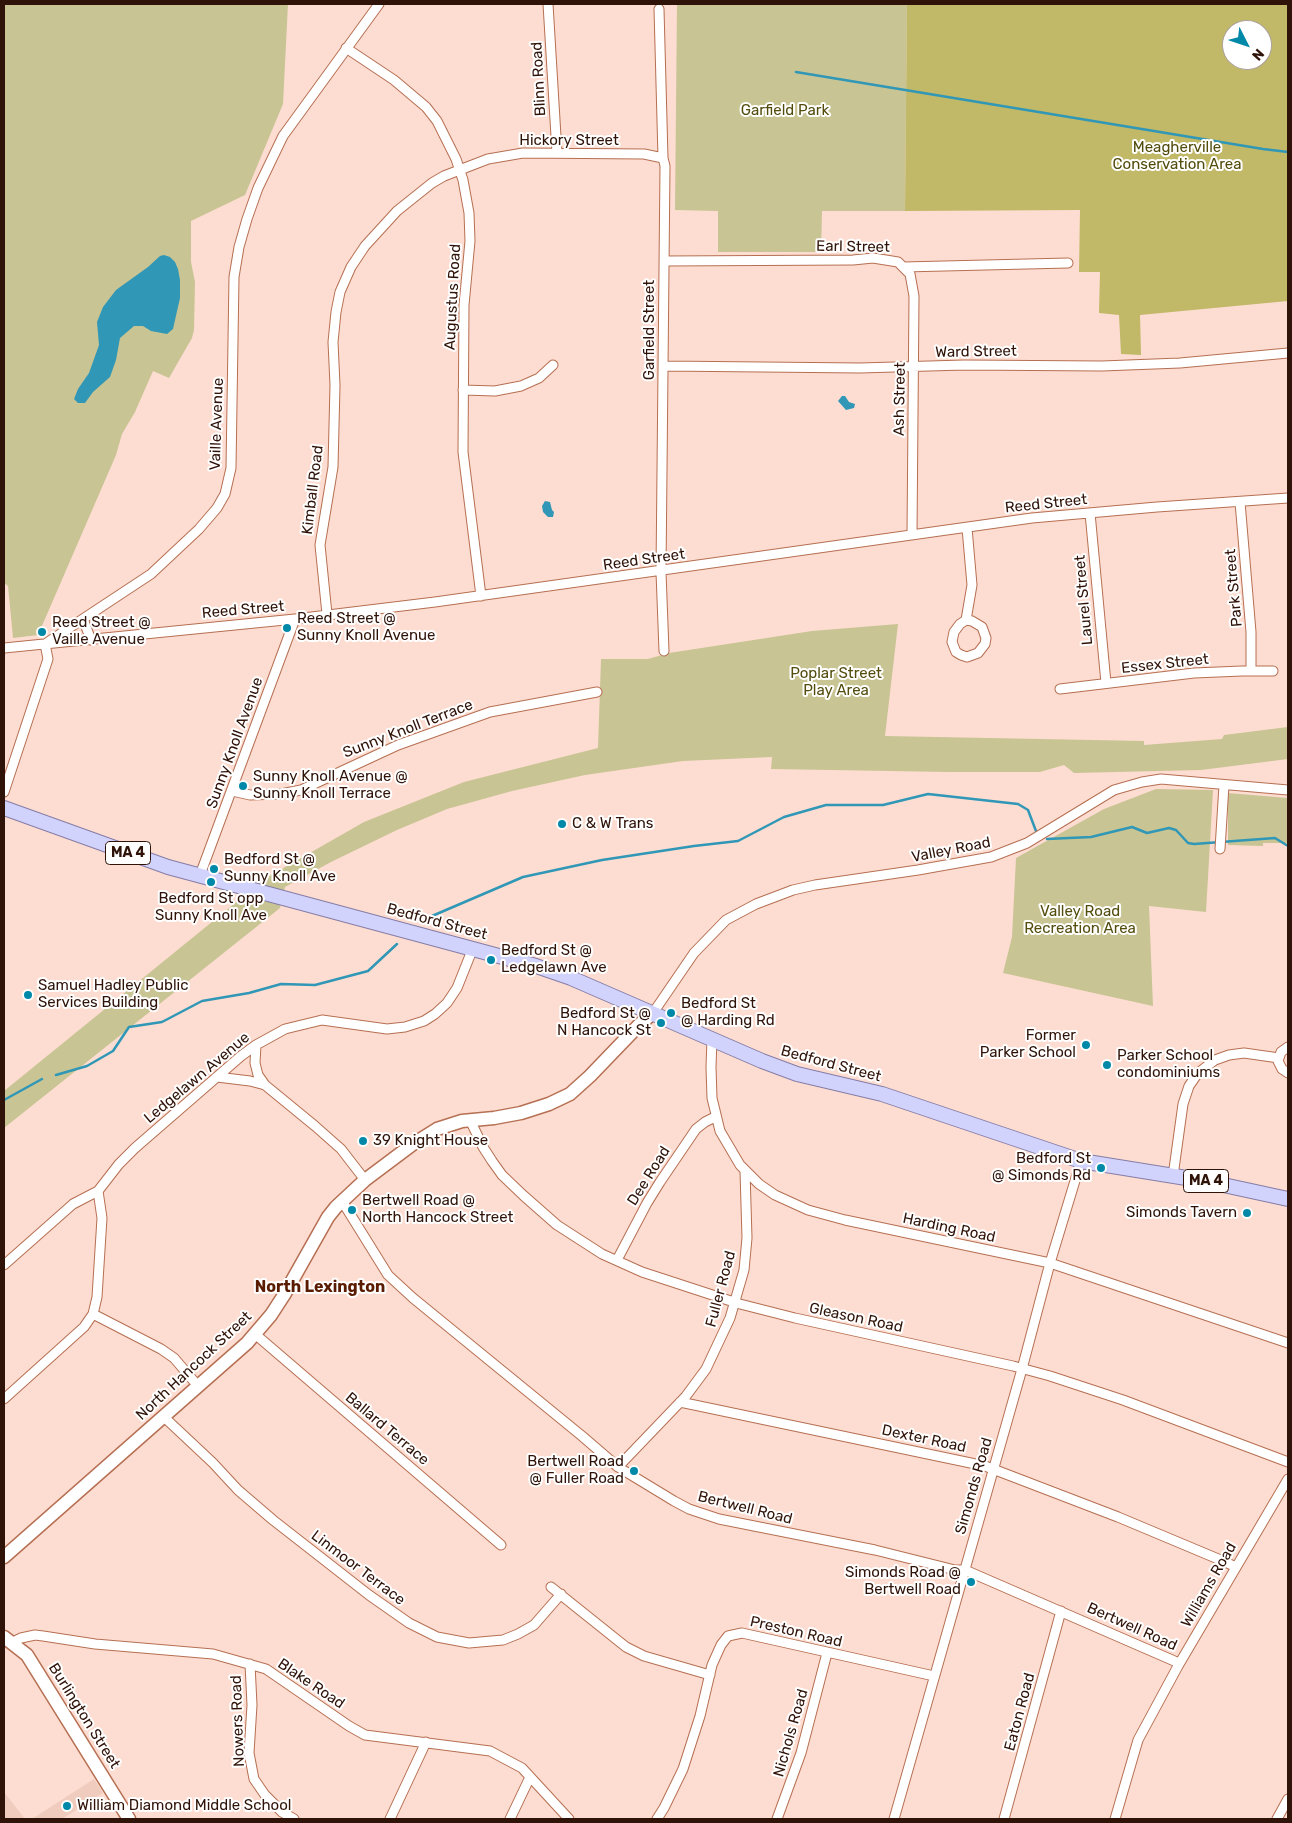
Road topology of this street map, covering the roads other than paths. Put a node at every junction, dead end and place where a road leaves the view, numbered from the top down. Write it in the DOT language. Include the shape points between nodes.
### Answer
graph roads {
  1 [pos="379,4"];
  2 [pos="548,4"];
  3 [pos="659,9"];
  4 [pos="346,48"];
  5 [pos="557,153"];
  6 [pos="663,158"];
  7 [pos="460,170"];
  8 [pos="664,261"];
  9 [pos="1068,263"];
  10 [pos="903,267"];
  11 [pos="333,339"];
  12 [pos="1288,353"];
  13 [pos="553,365"];
  14 [pos="664,366"];
  15 [pos="914,368"];
  16 [pos="463,390"];
  17 [pos="1288,498"];
  18 [pos="1240,502"];
  19 [pos="1090,513"];
  20 [pos="967,528"];
  21 [pos="912,535"];
  22 [pos="661,572"];
  23 [pos="480,596"];
  24 [pos="327,614"];
  25 [pos="83,619"];
  26 [pos="295,619"];
  27 [pos="966,620"];
  28 [pos="91,640"];
  29 [pos="46,644"];
  30 [pos="4,648"];
  31 [pos="664,651"];
  32 [pos="1252,671"];
  33 [pos="1273,671"];
  34 [pos="1106,684"];
  35 [pos="1060,689"];
  36 [pos="596,692"];
  37 [pos="1224,784"];
  38 [pos="1288,790"];
  39 [pos="232,791"];
  40 [pos="4,792"];
  41 [pos="4,808"];
  42 [pos="1220,849"];
  43 [pos="200,876"];
  44 [pos="473,948"];
  45 [pos="653,1013"];
  46 [pos="712,1039"];
  47 [pos="256,1045"];
  48 [pos="1288,1048"];
  49 [pos="1279,1058"];
  50 [pos="1288,1073"];
  51 [pos="216,1077"];
  52 [pos="265,1085"];
  53 [pos="715,1117"];
  54 [pos="470,1120"];
  55 [pos="1081,1161"];
  56 [pos="746,1171"];
  57 [pos="1172,1176"];
  58 [pos="365,1180"];
  59 [pos="98,1191"];
  60 [pos="1288,1199"];
  61 [pos="342,1201"];
  62 [pos="617,1260"];
  63 [pos="1050,1264"];
  64 [pos="4,1265"];
  65 [pos="735,1302"];
  66 [pos="93,1314"];
  67 [pos="255,1334"];
  68 [pos="1288,1343"];
  69 [pos="1022,1369"];
  70 [pos="198,1386"];
  71 [pos="4,1399"];
  72 [pos="680,1402"];
  73 [pos="164,1417"];
  74 [pos="1288,1462"];
  75 [pos="618,1467"];
  76 [pos="993,1470"];
  77 [pos="1288,1478"];
  78 [pos="502,1545"];
  79 [pos="4,1556"];
  80 [pos="1236,1568"];
  81 [pos="965,1570"];
  82 [pos="551,1587"];
  83 [pos="561,1594"];
  84 [pos="1061,1611"];
  85 [pos="6,1640"];
  86 [pos="827,1653"];
  87 [pos="1179,1663"];
  88 [pos="250,1664"];
  89 [pos="710,1675"];
  90 [pos="934,1676"];
  91 [pos="426,1742"];
  92 [pos="530,1777"];
  93 [pos="1288,1799"];
  94 [pos="129,1819"];
  95 [pos="294,1819"];
  96 [pos="390,1819"];
  97 [pos="510,1819"];
  98 [pos="569,1819"];
  99 [pos="657,1819"];
  100 [pos="777,1819"];
  101 [pos="894,1819"];
  102 [pos="1004,1819"];
  103 [pos="1116,1819"];
  104 [pos="1277,1819"];
  1 -- 4 [label="street, Vaille Avenue"];
  2 -- 5 [label="street, Blinn Road"];
  3 -- 6 [label="street, Garfield Street"];
  4 -- 7 [label="street, Augustus Road" via="394,80 426,107 437,121"];
  4 -- 25 [label="street, Vaille Avenue" via="283,136 258,188 239,248 233,297 231,468 224,494 204,524 168,559"];
  5 -- 6 [label="street, Hickory Street" via="644,154"];
  5 -- 7 [label="street, Hickory Street" via="488,158"];
  6 -- 8 [label="street, Garfield Street"];
  7 -- 11 [label="street, Hickory Street" via="425,188 397,211 365,246 340,292"];
  7 -- 16 [label="street, Augustus Road" via="467,198 470,241 464,305"];
  8 -- 10 [label="street, Earl Street" via="873,258 898,262"];
  8 -- 14 [label="street, Garfield Street"];
  9 -- 10 [label="street, Earl Street"];
  10 -- 15 [label="street, Ash Street" via="910,274 914,296"];
  11 -- 24 [label="street, Kimball Road" via="333,467 320,545"];
  12 -- 15 [label="street, Ward Street" via="1180,363"];
  13 -- 16 [label="street" via="539,378 521,386"];
  14 -- 15 [label="street, Ward Street"];
  14 -- 22 [label="street, Garfield Street"];
  15 -- 21 [label="street, Ash Street"];
  16 -- 23 [label="street, Augustus Road" via="463,452"];
  17 -- 18 [label="street, Reed Street"];
  18 -- 19 [label="street, Reed Street"];
  18 -- 32 [label="street, Park Street" via="1252,632"];
  19 -- 20 [label="street, Reed Street"];
  19 -- 34 [label="street, Laurel Street"];
  20 -- 21 [label="street, Reed Street"];
  20 -- 27 [label="street" via="972,584"];
  21 -- 22 [label="street, Reed Street"];
  22 -- 23 [label="street, Reed Street"];
  22 -- 31 [label="street, Garfield Street"];
  23 -- 24 [label="street, Reed Street"];
  24 -- 26 [label="street, Reed Street"];
  25 -- 28 [label="street"];
  25 -- 29 [label="street, Vaille Avenue"];
  26 -- 28 [label="street, Reed Street"];
  26 -- 39 [label="street, Sunny Knoll Avenue"];
  28 -- 29 [label="street, Reed Street"];
  29 -- 30 [label="street, Reed Street"];
  29 -- 40 [label="street" via="48,659"];
  32 -- 33 [label="street, Essex Street"];
  32 -- 34 [label="street, Essex Street" via="1194,673"];
  34 -- 35 [label="street, Essex Street"];
  36 -- 39 [label="street, Sunny Knoll Terrace" via="490,712 398,745 301,790 250,795"];
  37 -- 38 [label="street, Valley Road"];
  37 -- 42 [label="street"];
  37 -- 45 [label="street, Valley Road" via="1161,779 1142,782 1114,790 1038,836 991,857 815,885 756,904 726,920 710,936 694,953"];
  39 -- 43 [label="street, Sunny Knoll Avenue"];
  41 -- 43 [label="main road, Bedford Street / MA 4"];
  43 -- 44 [label="main road, Bedford Street / MA 4"];
  44 -- 45 [label="main road, Bedford Street / MA 4" via="567,977"];
  44 -- 47 [label="street, Ledgelawn Avenue" via="457,988 447,1003 424,1021 387,1029 322,1020 285,1029"];
  45 -- 46 [label="main road, Bedford Street / MA 4"];
  45 -- 54 [label="street, North Hancock Street" via="570,1094 522,1113"];
  46 -- 53 [label="street, Harding Road"];
  46 -- 55 [label="main road, Bedford Street / MA 4" via="797,1074 882,1094"];
  47 -- 51 [label="street, Ledgelawn Avenue"];
  47 -- 52 [label="street" via="255,1063"];
  48 -- 49 [label="street" via="1281,1052"];
  49 -- 50 [label="street" via="1280,1067"];
  49 -- 57 [label="street" via="1244,1053 1229,1055 1215,1060 1198,1073 1183,1104"];
  51 -- 52 [label="street"];
  51 -- 59 [label="street, Ledgelawn Avenue" via="120,1164"];
  52 -- 58 [label="street" via="341,1149"];
  53 -- 56 [label="street, Harding Road" via="726,1144"];
  53 -- 62 [label="street, Dee Road" via="696,1129 647,1203"];
  54 -- 58 [label="street, North Hancock Street" via="438,1129 415,1142"];
  54 -- 62 [label="street, Gleason Road" via="482,1147 502,1175 524,1196 557,1224 602,1254"];
  55 -- 57 [label="main road, Bedford Street / MA 4"];
  55 -- 63 [label="street, Simonds Road"];
  56 -- 63 [label="street, Harding Road" via="775,1195 808,1210"];
  56 -- 65 [label="street, Fuller Road" via="747,1238 744,1270"];
  57 -- 60 [label="main road, Bedford Street / MA 4"];
  58 -- 61 [label="street, North Hancock Street"];
  59 -- 64 [label="street, Ledgelawn Avenue" via="73,1204"];
  59 -- 66 [label="street" via="102,1221"];
  61 -- 67 [label="street, North Hancock Street" via="328,1217 271,1315"];
  61 -- 75 [label="street, Bertwell Road" via="388,1275"];
  62 -- 65 [label="street, Gleason Road" via="642,1272"];
  63 -- 68 [label="street, Harding Road"];
  63 -- 69 [label="street, Simonds Road"];
  65 -- 69 [label="street, Gleason Road"];
  65 -- 72 [label="street, Fuller Road" via="706,1369"];
  66 -- 70 [label="street" via="161,1349 174,1358"];
  66 -- 71 [label="street" via="84,1327"];
  67 -- 70 [label="street, North Hancock Street"];
  67 -- 78 [label="street, Ballard Terrace"];
  69 -- 74 [label="street, Gleason Road" via="1123,1400"];
  69 -- 76 [label="street, Simonds Road"];
  70 -- 73 [label="street, North Hancock Street"];
  72 -- 75 [label="street, Fuller Road"];
  72 -- 76 [label="street, Dexter Road"];
  73 -- 79 [label="street, North Hancock Street"];
  73 -- 83 [label="street, Linmoor Terrace" via="273,1520 376,1600 409,1623 437,1637 469,1643 503,1640 534,1625"];
  75 -- 81 [label="street, Bertwell Road" via="688,1509 719,1519"];
  76 -- 80 [label="street, Dexter Road" via="1118,1517"];
  76 -- 81 [label="street, Simonds Road"];
  77 -- 80 [label="street, Williams Road"];
  80 -- 87 [label="street, Williams Road"];
  81 -- 84 [label="street, Bertwell Road"];
  81 -- 90 [label="street, Simonds Road"];
  82 -- 83 [label="street"];
  83 -- 89 [label="street" via="626,1647 644,1656"];
  84 -- 87 [label="street, Bertwell Road"];
  84 -- 102 [label="street, Eaton Road"];
  85 -- 88 [label="street, Blake Road" via="35,1635 95,1644 213,1654"];
  85 -- 94 [label="street, Burlington Street" via="27,1656"];
  86 -- 89 [label="street, Preston Road" via="742,1633 728,1636 721,1645"];
  86 -- 90 [label="street, Preston Road"];
  86 -- 100 [label="street, Nichols Road" via="801,1753"];
  87 -- 103 [label="street, Williams Road" via="1138,1740"];
  88 -- 91 [label="street, Blake Road" via="266,1669 365,1734"];
  88 -- 95 [label="street, Nowers Road" via="249,1753 254,1779 265,1795"];
  89 -- 99 [label="street, Preston Road" via="683,1769"];
  90 -- 101 [label="street, Simonds Road"];
  91 -- 92 [label="street, Blake Road" via="490,1751 522,1768"];
  91 -- 96 [label="street"];
  92 -- 97 [label="street"];
  92 -- 98 [label="street, Blake Road"];
  93 -- 104 [label="street"];
}
